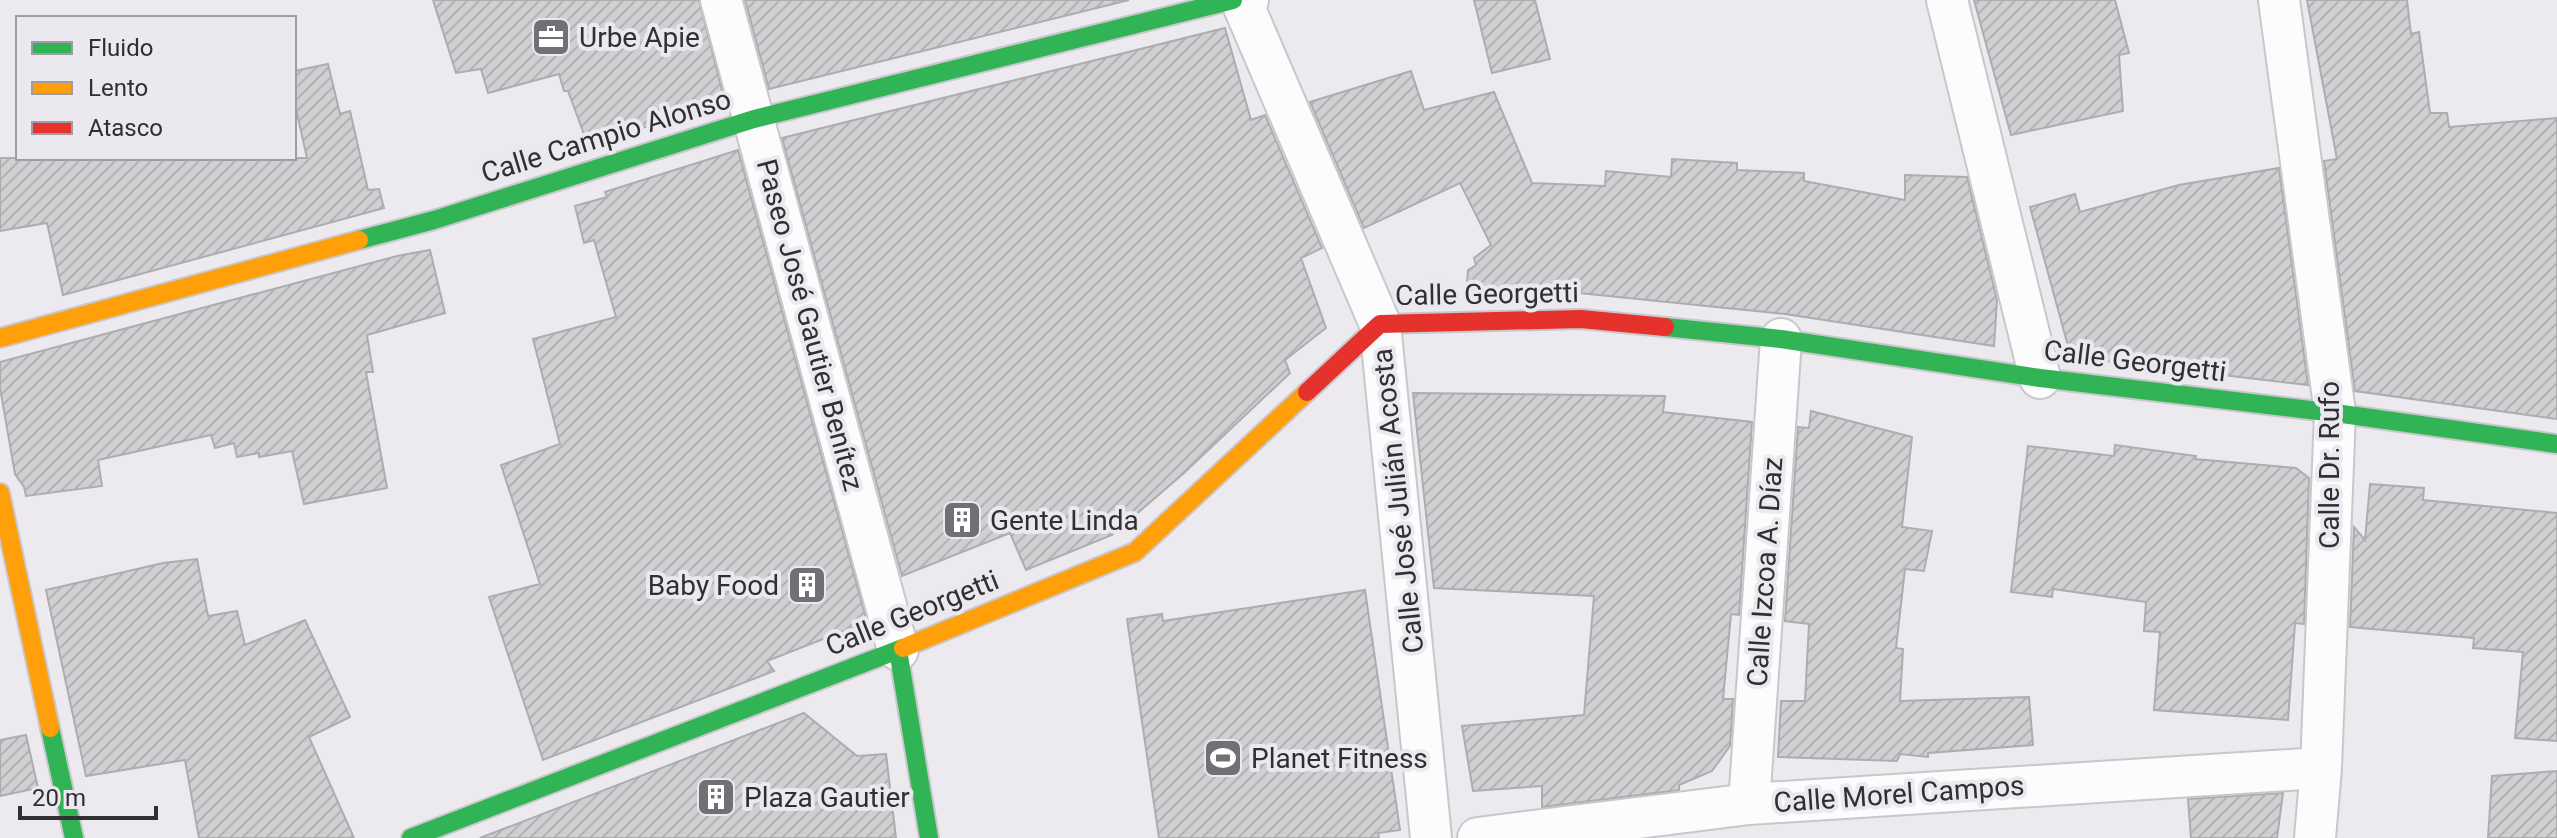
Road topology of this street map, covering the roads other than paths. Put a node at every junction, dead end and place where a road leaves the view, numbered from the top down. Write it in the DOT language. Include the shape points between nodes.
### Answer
graph roads {
  1 [pos="721,0"];
  2 [pos="1233,0"];
  3 [pos="1248,0"];
  4 [pos="1947,0"];
  5 [pos="2279,0"];
  6 [pos="754,119"];
  7 [pos="1380,324"];
  8 [pos="0,338"];
  9 [pos="1781,339"];
  10 [pos="2040,378"];
  11 [pos="2335,413"];
  12 [pos="2557,444"];
  13 [pos="0,493"];
  14 [pos="898,650"];
  15 [pos="2321,768"];
  16 [pos="1749,804"];
  17 [pos="74,838"];
  18 [pos="411,838"];
  19 [pos="929,838"];
  20 [pos="1431,838"];
  21 [pos="1478,838"];
  22 [pos="2315,838"];
  1 -- 6 [label="street, Paseo José Gautier Benítez"];
  2 -- 6 [label="main road, Calle Campio Alonso"];
  3 -- 7 [label="street, Calle José Julián Acosta" via="1244,7"];
  4 -- 10 [label="street"];
  5 -- 11 [label="street, Calle Dr. Rufo"];
  6 -- 8 [label="main road, Calle Campio Alonso" via="434,220"];
  6 -- 14 [label="street, Paseo José Gautier Benítez"];
  7 -- 9 [label="main road, Calle Georgetti" via="1581,319"];
  7 -- 14 [label="main road, Calle Georgetti" via="1135,552"];
  7 -- 20 [label="street, Calle José Julián Acosta"];
  9 -- 10 [label="main road, Calle Georgetti"];
  9 -- 16 [label="street, Calle Izcoa A. Díaz"];
  10 -- 11 [label="main road, Calle Georgetti"];
  11 -- 12 [label="main road, Calle Georgetti"];
  11 -- 15 [label="street, Calle Dr. Rufo"];
  13 -- 17 [label="main road"];
  14 -- 18 [label="main road, Calle Georgetti"];
  14 -- 19 [label="main road"];
  15 -- 16 [label="street, Calle Morel Campos"];
  15 -- 22 [label="street, Calle Dr. Rufo"];
  16 -- 21 [label="street, Calle Morel Campos"];
}
